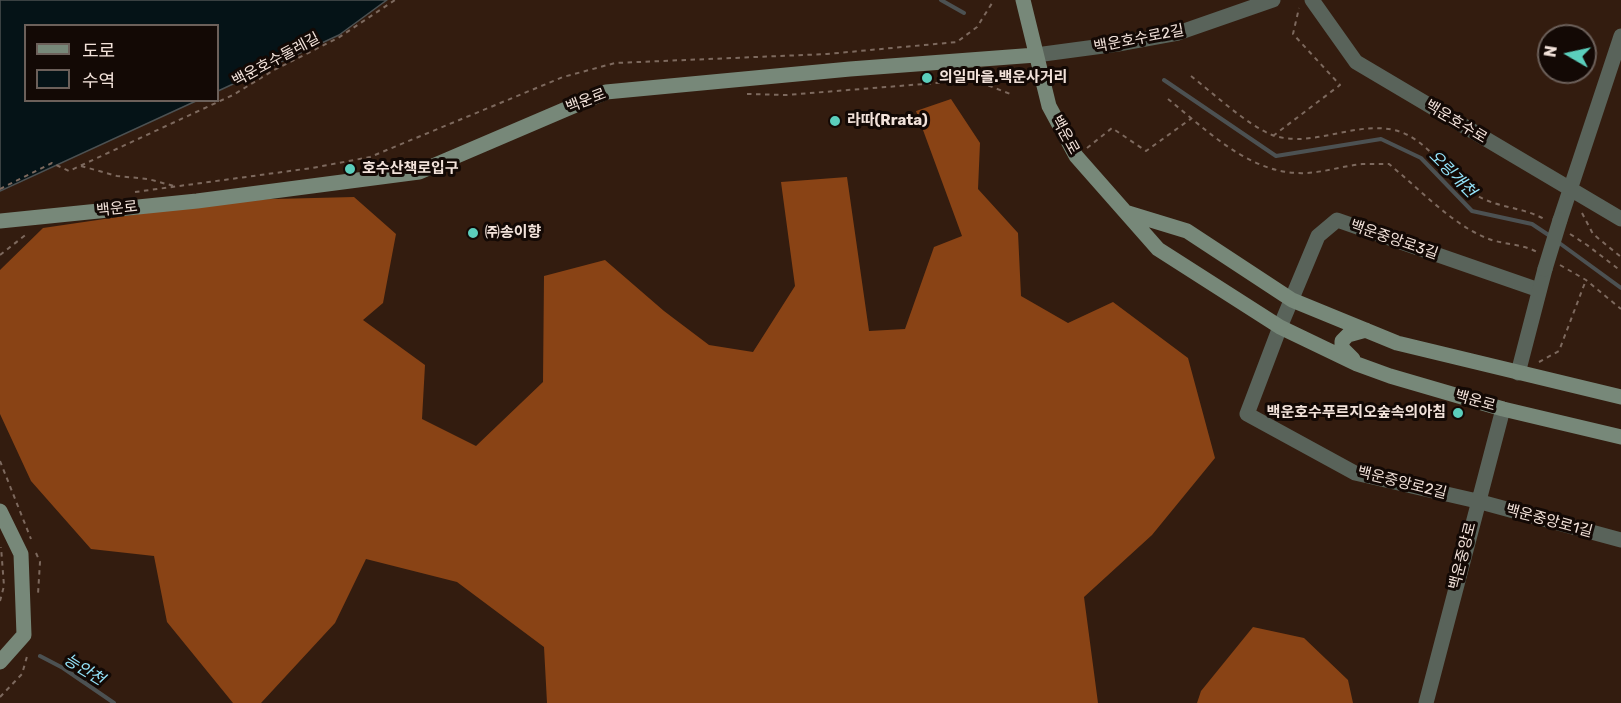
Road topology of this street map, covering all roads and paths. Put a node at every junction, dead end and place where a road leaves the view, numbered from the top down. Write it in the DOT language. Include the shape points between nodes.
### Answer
graph roads {
  1 [pos="395,0"];
  2 [pos="994,0"];
  3 [pos="1023,0"];
  4 [pos="1273,0"];
  5 [pos="1301,0"];
  6 [pos="1312,0"];
  7 [pos="1621,36"];
  8 [pos="1036,55"];
  9 [pos="1191,76"];
  10 [pos="1168,99"];
  11 [pos="219,101"];
  12 [pos="217,102"];
  13 [pos="1192,118"];
  14 [pos="1274,136"];
  15 [pos="1076,156"];
  16 [pos="80,166"];
  17 [pos="177,186"];
  18 [pos="0,189"];
  19 [pos="1569,189"];
  20 [pos="131,192"];
  21 [pos="197,201"];
  22 [pos="1126,213"];
  23 [pos="1621,219"];
  24 [pos="0,221"];
  25 [pos="1558,224"];
  26 [pos="1537,252"];
  27 [pos="1621,257"];
  28 [pos="1551,266"];
  29 [pos="1621,271"];
  30 [pos="1586,280"];
  31 [pos="1539,290"];
  32 [pos="1292,300"];
  33 [pos="1621,309"];
  34 [pos="1280,327"];
  35 [pos="1366,330"];
  36 [pos="1539,362"];
  37 [pos="1357,364"];
  38 [pos="1518,373"];
  39 [pos="1621,397"];
  40 [pos="1503,409"];
  41 [pos="1621,436"];
  42 [pos="1477,501"];
  43 [pos="0,511"];
  44 [pos="1,540"];
  45 [pos="1621,540"];
  46 [pos="0,601"];
  47 [pos="0,662"];
  48 [pos="1426,703"];
  1 -- 11 [label="path, 백운호수둘레길" via="338,38"];
  2 -- 17 [label="path" via="977,27 957,42 827,54 615,63 563,78 370,157"];
  3 -- 8 [label="main road"];
  4 -- 8 [label="street, 백운호수로2길" via="1178,33"];
  5 -- 14 [label="path" via="1293,34 1340,85"];
  6 -- 19 [label="street, 백운호수로" via="1356,62"];
  7 -- 19 [label="street"];
  8 -- 15 [label="main road, 백운로" via="1049,106"];
  8 -- 21 [label="main road, 백운로" via="606,92 419,172"];
  9 -- 14 [label="path"];
  10 -- 13 [label="path"];
  12 -- 16 [label="path, 백운호수둘레길"];
  13 -- 15 [label="path" via="1146,151 1112,128"];
  13 -- 26 [label="path" via="1231,149 1275,170 1306,173 1389,164 1465,228 1485,238"];
  14 -- 25 [label="path" via="1298,139 1375,128 1396,130 1420,143 1474,194 1492,204 1536,214"];
  15 -- 22 [label="main road, 백운로"];
  16 -- 17 [label="path"];
  16 -- 18 [label="path" via="69,171 52,163"];
  17 -- 20 [label="path"];
  17 -- 21 [label="path"];
  19 -- 23 [label="street, 백운호수로"];
  19 -- 25 [label="street"];
  19 -- 27 [label="path" via="1593,234"];
  21 -- 24 [label="main road, 백운로"];
  22 -- 32 [label="main road" via="1187,231"];
  22 -- 34 [label="main road, 백운로" via="1158,249"];
  25 -- 28 [label="street, bridge"];
  25 -- 29 [label="path"];
  28 -- 30 [label="path"];
  28 -- 31 [label="street"];
  30 -- 33 [label="path"];
  30 -- 36 [label="path" via="1559,351"];
  31 -- 32 [label="street, 백운중앙로3길" via="1337,220 1318,236"];
  31 -- 38 [label="street"];
  32 -- 34 [label="street, 백운중앙로2길"];
  32 -- 35 [label="main road"];
  34 -- 37 [label="main road, 백운로"];
  34 -- 42 [label="street, 백운중앙로2길" via="1247,414 1355,473"];
  35 -- 37 [label="main road" via="1342,341 1342,348"];
  35 -- 38 [label="main road" via="1397,343"];
  37 -- 40 [label="main road, 백운로"];
  38 -- 39 [label="main road"];
  40 -- 41 [label="main road, 백운로"];
  40 -- 42 [label="street, 백운중앙로"];
  42 -- 45 [label="street, 백운중앙로1길"];
  42 -- 48 [label="street, 백운중앙로"];
  43 -- 47 [label="main road" via="21,554 24,634"];
  44 -- 46 [label="path" via="4,586"];
}
